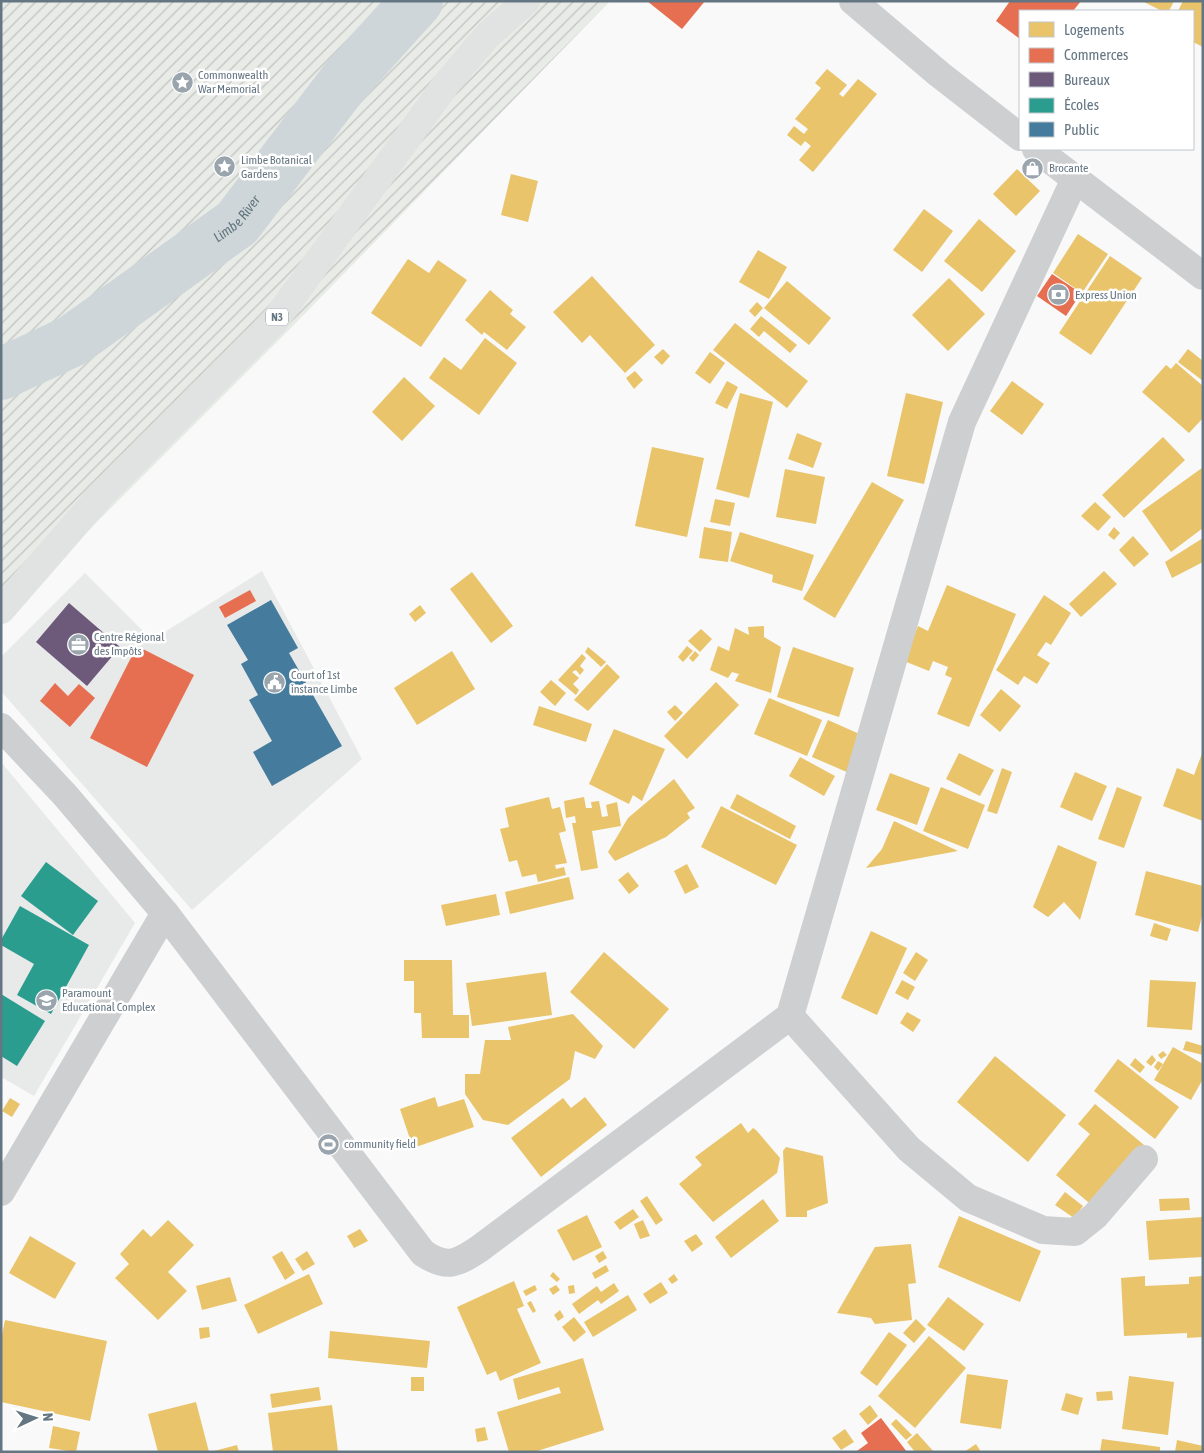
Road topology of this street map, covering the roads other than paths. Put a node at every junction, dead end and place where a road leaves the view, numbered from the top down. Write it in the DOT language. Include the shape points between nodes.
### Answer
graph roads {
  1 [pos="526,1"];
  2 [pos="853,1"];
  3 [pos="1019,136"];
  4 [pos="1037,150"];
  5 [pos="1075,179"];
  6 [pos="1203,276"];
  7 [pos="1,610"];
  8 [pos="1,727"];
  9 [pos="165,913"];
  10 [pos="790,1016"];
  11 [pos="1144,1159"];
  12 [pos="1,1192"];
  1 -- 7 [label="highway, N3" via="487,36 447,83 274,322 101,495"];
  2 -- 3 [label="street"];
  4 -- 5 [label="street"];
  5 -- 6 [label="street"];
  5 -- 10 [label="street" via="962,422"];
  8 -- 9 [label="street" via="65,795"];
  9 -- 10 [label="street" via="423,1253 438,1263 458,1262 479,1249"];
  9 -- 12 [label="street"];
  10 -- 11 [label="street" via="909,1150 968,1198 1043,1230 1075,1232 1095,1216"];
}
